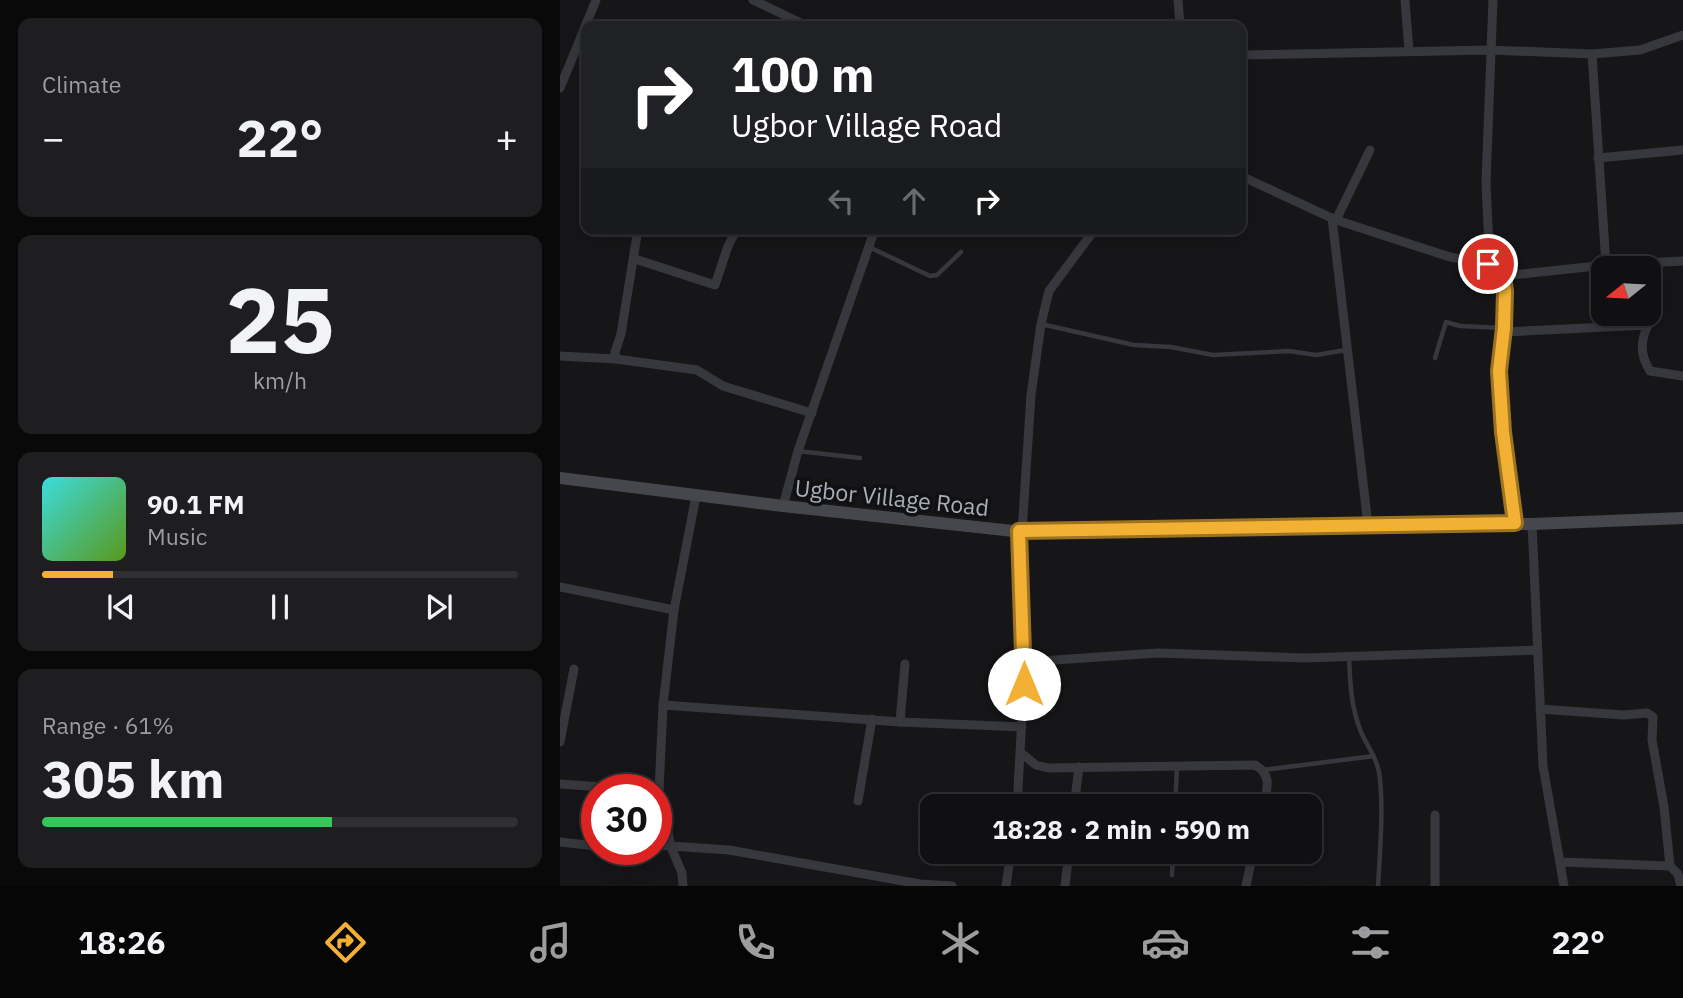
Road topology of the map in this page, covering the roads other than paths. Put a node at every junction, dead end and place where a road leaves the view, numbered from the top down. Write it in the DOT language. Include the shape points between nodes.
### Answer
graph roads {
  1 [pos="596,0"];
  2 [pos="753,0"];
  3 [pos="1178,0"];
  4 [pos="1405,0"];
  5 [pos="1493,0"];
  6 [pos="588,21"];
  7 [pos="797,21"];
  8 [pos="1180,21"];
  9 [pos="1683,35"];
  10 [pos="581,40"];
  11 [pos="1490,50"];
  12 [pos="1409,51"];
  13 [pos="1592,54"];
  14 [pos="1246,55"];
  15 [pos="560,88"];
  16 [pos="1370,150"];
  17 [pos="1683,150"];
  18 [pos="1598,158"];
  19 [pos="1246,178"];
  20 [pos="1334,219"];
  21 [pos="637,235"];
  22 [pos="733,235"];
  23 [pos="873,235"];
  24 [pos="1091,235"];
  25 [pos="868,246"];
  26 [pos="961,252"];
  27 [pos="1604,256"];
  28 [pos="635,259"];
  29 [pos="1683,261"];
  30 [pos="1661,262"];
  31 [pos="1591,267"];
  32 [pos="1490,272"];
  33 [pos="1503,276"];
  34 [pos="1041,324"];
  35 [pos="1504,330"];
  36 [pos="1346,350"];
  37 [pos="560,356"];
  38 [pos="1435,358"];
  39 [pos="616,359"];
  40 [pos="1683,376"];
  41 [pos="812,414"];
  42 [pos="797,451"];
  43 [pos="860,458"];
  44 [pos="560,478"];
  45 [pos="696,496"];
  46 [pos="783,506"];
  47 [pos="1683,519"];
  48 [pos="1515,523"];
  49 [pos="1532,524"];
  50 [pos="1368,525"];
  51 [pos="1021,532"];
  52 [pos="560,587"];
  53 [pos="674,610"];
  54 [pos="1537,650"];
  55 [pos="1349,657"];
  56 [pos="1025,662"];
  57 [pos="905,664"];
  58 [pos="574,670"];
  59 [pos="663,705"];
  60 [pos="1540,709"];
  61 [pos="872,719"];
  62 [pos="900,722"];
  63 [pos="1023,727"];
  64 [pos="560,742"];
  65 [pos="1021,753"];
  66 [pos="1374,756"];
  67 [pos="1177,766"];
  68 [pos="1079,767"];
  69 [pos="1263,769"];
  70 [pos="659,774"];
  71 [pos="560,784"];
  72 [pos="581,786"];
  73 [pos="1018,794"];
  74 [pos="1076,794"];
  75 [pos="1176,794"];
  76 [pos="1266,794"];
  77 [pos="858,801"];
  78 [pos="1435,815"];
  79 [pos="560,842"];
  80 [pos="581,844"];
  81 [pos="672,847"];
  82 [pos="672,849"];
  83 [pos="1560,862"];
  84 [pos="1009,864"];
  85 [pos="1068,864"];
  86 [pos="1172,864"];
  87 [pos="1251,864"];
  88 [pos="1671,866"];
  89 [pos="1172,875"];
  90 [pos="683,886"];
  91 [pos="952,886"];
  92 [pos="1006,886"];
  93 [pos="1065,886"];
  94 [pos="1246,886"];
  95 [pos="1378,886"];
  96 [pos="1435,886"];
  97 [pos="1564,886"];
  98 [pos="1681,886"];
  1 -- 6 [label="street"];
  2 -- 7 [label="street"];
  3 -- 8 [label="street"];
  4 -- 12 [label="street"];
  5 -- 11 [label="street"];
  9 -- 13 [label="street" via="1640,50"];
  10 -- 15 [label="street"];
  11 -- 12 [label="street"];
  11 -- 13 [label="street"];
  11 -- 32 [label="street" via="1486,182"];
  12 -- 14 [label="street"];
  13 -- 18 [label="street"];
  16 -- 20 [label="street"];
  17 -- 18 [label="street"];
  18 -- 27 [label="street"];
  19 -- 20 [label="street"];
  20 -- 32 [label="street" via="1450,257 1488,264"];
  20 -- 36 [label="street"];
  21 -- 28 [label="street"];
  22 -- 28 [label="street" via="715,285"];
  23 -- 25 [label="street"];
  24 -- 34 [label="street" via="1049,291"];
  25 -- 26 [label="lane" via="930,276"];
  25 -- 41 [label="street"];
  28 -- 39 [label="street"];
  29 -- 30 [label="street"];
  31 -- 33 [label="street"];
  32 -- 33 [label="street"];
  33 -- 35 [label="street"];
  34 -- 36 [label="lane" via="1134,345 1213,355 1281,351 1316,355"];
  34 -- 51 [label="street"];
  35 -- 38 [label="lane" via="1446,322"];
  35 -- 40 [label="street" via="1648,325 1642,358 1650,371"];
  35 -- 48 [label="street" via="1499,371"];
  36 -- 50 [label="street"];
  37 -- 39 [label="street"];
  39 -- 41 [label="street" via="696,370 723,386"];
  41 -- 42 [label="street"];
  42 -- 43 [label="lane"];
  42 -- 46 [label="street"];
  44 -- 45 [label="street, Ugbor Village Road"];
  45 -- 46 [label="street, Ugbor Village Road"];
  45 -- 53 [label="street"];
  46 -- 51 [label="street, Ugbor Village Road"];
  47 -- 49 [label="street, Ugbor Village Road"];
  48 -- 49 [label="street, Ugbor Village Road"];
  48 -- 50 [label="street, Ugbor Village Road"];
  49 -- 54 [label="street"];
  50 -- 51 [label="street, Ugbor Village Road"];
  51 -- 56 [label="street"];
  52 -- 53 [label="street"];
  53 -- 59 [label="street"];
  54 -- 55 [label="street"];
  54 -- 60 [label="street"];
  55 -- 56 [label="street" via="1189,653"];
  55 -- 66 [label="lane" via="1355,716"];
  56 -- 63 [label="street"];
  57 -- 62 [label="street"];
  58 -- 64 [label="street"];
  59 -- 61 [label="street"];
  59 -- 70 [label="street"];
  60 -- 83 [label="street" via="1543,766"];
  60 -- 88 [label="street" via="1647,713 1653,718 1652,740"];
  61 -- 62 [label="street"];
  61 -- 77 [label="street"];
  62 -- 63 [label="street"];
  63 -- 65 [label="street"];
  65 -- 68 [label="street" via="1048,768"];
  65 -- 73 [label="street"];
  66 -- 69 [label="lane"];
  66 -- 95 [label="lane" via="1380,786"];
  67 -- 68 [label="street"];
  67 -- 69 [label="street" via="1255,765"];
  67 -- 75 [label="lane"];
  68 -- 74 [label="street"];
  69 -- 76 [label="street" via="1268,778"];
  71 -- 72 [label="street"];
  78 -- 96 [label="street"];
  79 -- 80 [label="street"];
  81 -- 91 [label="street" via="729,850"];
  82 -- 90 [label="street"];
  83 -- 88 [label="street"];
  83 -- 97 [label="street"];
  84 -- 92 [label="street"];
  85 -- 93 [label="street"];
  86 -- 89 [label="lane"];
  87 -- 94 [label="street"];
  88 -- 98 [label="street"];
}
